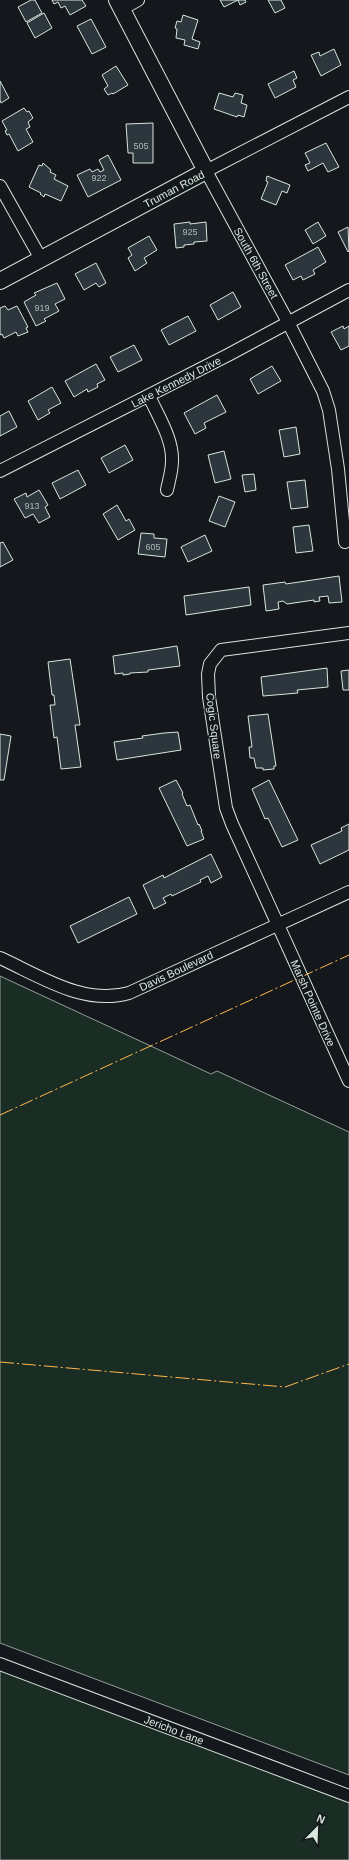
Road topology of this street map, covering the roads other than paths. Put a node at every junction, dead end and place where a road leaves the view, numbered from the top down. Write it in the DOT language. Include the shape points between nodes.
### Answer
graph roads {
  1 [pos="138,0"];
  2 [pos="120,5"];
  3 [pos="349,97"];
  4 [pos="206,171"];
  5 [pos="0,186"];
  6 [pos="41,259"];
  7 [pos="0,282"];
  8 [pos="349,290"];
  9 [pos="288,322"];
  10 [pos="149,396"];
  11 [pos="0,470"];
  12 [pos="167,490"];
  13 [pos="345,542"];
  14 [pos="349,633"];
  15 [pos="349,892"];
  16 [pos="278,924"];
  17 [pos="0,958"];
  18 [pos="349,1081"];
  19 [pos="0,1664"];
  20 [pos="349,1796"];
  1 -- 2 [label="street"];
  2 -- 4 [label="street, South 6th Street"];
  3 -- 4 [label="street, Truman Road"];
  4 -- 6 [label="street, Truman Road"];
  4 -- 9 [label="street, South 6th Street"];
  5 -- 6 [label="street"];
  6 -- 7 [label="street, Truman Road"];
  8 -- 9 [label="street, Lake Kennedy Drive"];
  9 -- 10 [label="street, Lake Kennedy Drive"];
  9 -- 13 [label="street, South 6th Street" via="323,391 329,410"];
  10 -- 11 [label="street, Lake Kennedy Drive"];
  10 -- 12 [label="street" via="171,447 172,461"];
  14 -- 16 [label="street, Cogic Square" via="220,650 210,664 210,697 226,808"];
  15 -- 16 [label="street, Davis Boulevard"];
  16 -- 17 [label="street, Davis Boulevard" via="129,993 117,996 103,997 77,992"];
  16 -- 18 [label="street, Marsh Pointe Drive"];
  19 -- 20 [label="street, Jericho Lane"];
}
